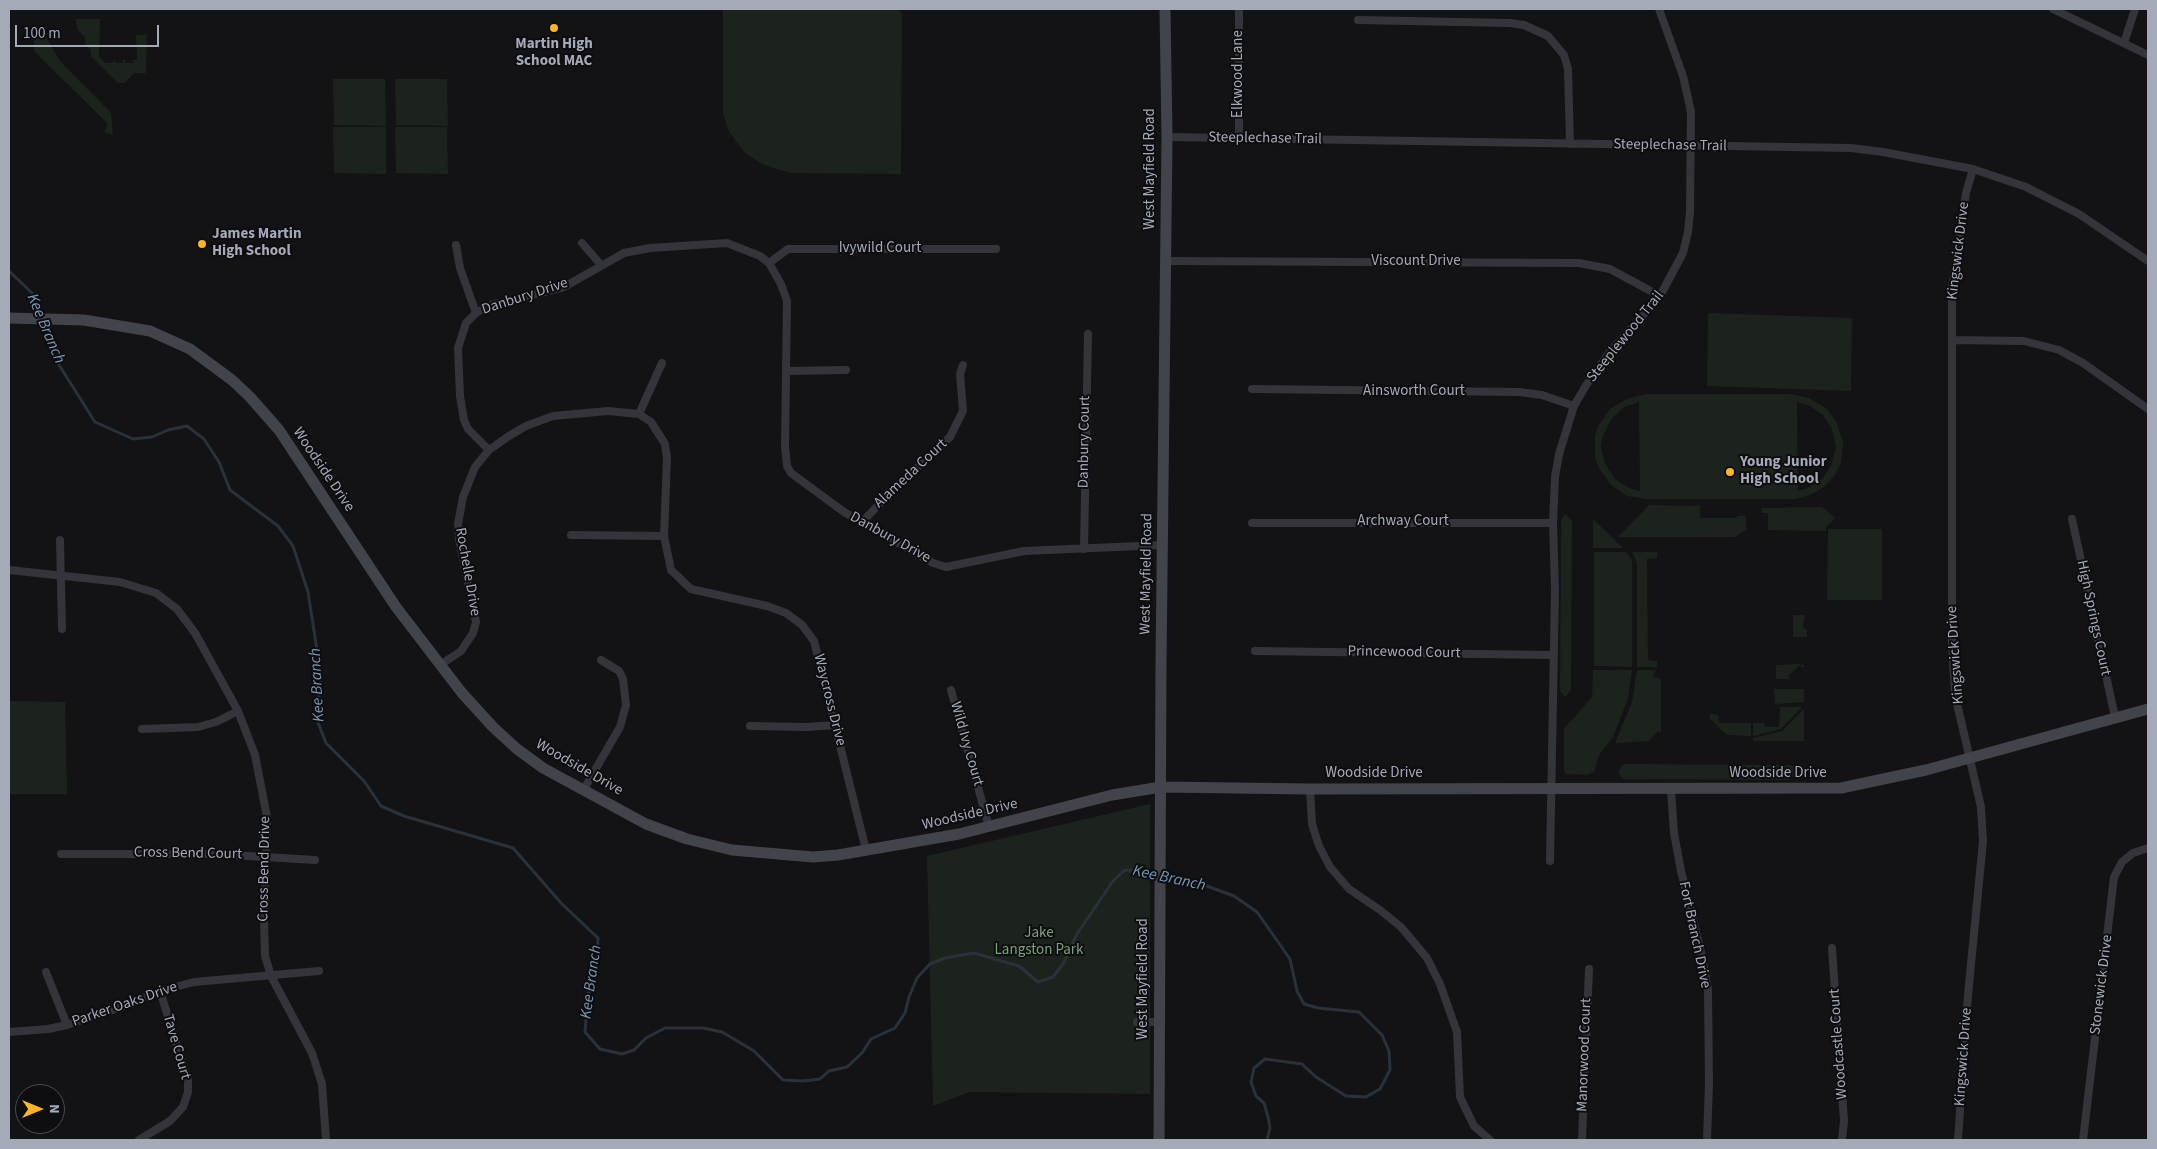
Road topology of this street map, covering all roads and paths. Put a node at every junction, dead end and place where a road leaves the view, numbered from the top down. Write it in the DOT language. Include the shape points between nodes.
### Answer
graph roads {
  1 [pos="1165,9"];
  2 [pos="1239,9"];
  3 [pos="1658,9"];
  4 [pos="2052,9"];
  5 [pos="2136,9"];
  6 [pos="1358,20"];
  7 [pos="2124,43"];
  8 [pos="2148,55"];
  9 [pos="1167,137"];
  10 [pos="1238,138"];
  11 [pos="1570,144"];
  12 [pos="1692,147"];
  13 [pos="1973,169"];
  14 [pos="582,242"];
  15 [pos="456,245"];
  16 [pos="996,249"];
  17 [pos="1165,261"];
  18 [pos="2148,261"];
  19 [pos="769,264"];
  20 [pos="602,265"];
  21 [pos="1660,296"];
  22 [pos="476,313"];
  23 [pos="12,318"];
  24 [pos="1088,334"];
  25 [pos="1952,340"];
  26 [pos="662,363"];
  27 [pos="963,365"];
  28 [pos="846,370"];
  29 [pos="787,371"];
  30 [pos="1252,390"];
  31 [pos="1574,406"];
  32 [pos="2148,409"];
  33 [pos="639,414"];
  34 [pos="489,450"];
  35 [pos="2072,519"];
  36 [pos="861,523"];
  37 [pos="1252,523"];
  38 [pos="1553,523"];
  39 [pos="571,535"];
  40 [pos="664,536"];
  41 [pos="60,540"];
  42 [pos="1162,545"];
  43 [pos="1084,549"];
  44 [pos="9,570"];
  45 [pos="62,575"];
  46 [pos="62,629"];
  47 [pos="1255,651"];
  48 [pos="1554,655"];
  49 [pos="601,660"];
  50 [pos="440,665"];
  51 [pos="951,690"];
  52 [pos="2148,708"];
  53 [pos="238,711"];
  54 [pos="2115,717"];
  55 [pos="836,725"];
  56 [pos="750,726"];
  57 [pos="142,729"];
  58 [pos="1970,758"];
  59 [pos="1161,787"];
  60 [pos="584,789"];
  61 [pos="1310,789"];
  62 [pos="1551,789"];
  63 [pos="1671,790"];
  64 [pos="989,826"];
  65 [pos="2148,848"];
  66 [pos="866,850"];
  67 [pos="61,854"];
  68 [pos="267,856"];
  69 [pos="315,860"];
  70 [pos="1550,861"];
  71 [pos="1832,948"];
  72 [pos="1589,969"];
  73 [pos="319,971"];
  74 [pos="46,972"];
  75 [pos="271,976"];
  76 [pos="160,991"];
  77 [pos="1137,1022"];
  78 [pos="1159,1022"];
  79 [pos="67,1025"];
  80 [pos="9,1032"];
  81 [pos="139,1140"];
  82 [pos="326,1140"];
  83 [pos="1159,1140"];
  84 [pos="1490,1140"];
  85 [pos="1582,1140"];
  86 [pos="1707,1140"];
  87 [pos="1842,1140"];
  88 [pos="1958,1140"];
  89 [pos="2083,1140"];
  1 -- 9 [label="street, West Mayfield Road"];
  2 -- 10 [label="street, Elkwood Lane"];
  3 -- 12 [label="street, Steeplewood Trail" via="1688,94"];
  4 -- 7 [label="street"];
  5 -- 7 [label="street"];
  6 -- 11 [label="street" via="1510,23 1524,25 1548,36 1564,55 1568,69"];
  7 -- 8 [label="street"];
  9 -- 10 [label="street, Steeplechase Trail"];
  9 -- 17 [label="street, West Mayfield Road"];
  10 -- 11 [label="street, Steeplechase Trail"];
  11 -- 12 [label="street, Steeplechase Trail"];
  12 -- 13 [label="street, Steeplechase Trail" via="1851,148"];
  12 -- 21 [label="street, Steeplewood Trail" via="1688,232 1683,253"];
  13 -- 18 [label="street, Steeplechase Trail" via="2026,187 2070,209"];
  13 -- 25 [label="street, Kingswick Drive" via="1955,257"];
  14 -- 20 [label="street"];
  15 -- 22 [label="street" via="460,268"];
  16 -- 19 [label="street, Ivywild Court" via="788,249"];
  17 -- 21 [label="street, Viscount Drive" via="1579,263 1610,269"];
  17 -- 42 [label="street, West Mayfield Road"];
  19 -- 20 [label="street, Danbury Drive" via="760,256 727,244 700,244 624,253"];
  19 -- 29 [label="street, Danbury Drive" via="787,301"];
  20 -- 22 [label="street, Danbury Drive" via="564,287 491,305"];
  21 -- 31 [label="street, Steeplewood Trail" via="1609,354"];
  22 -- 34 [label="street, Danbury Drive" via="466,323 458,348 460,396 468,429"];
  23 -- 50 [label="street, Woodside Drive" via="71,319 150,331 190,349 232,380 279,430 396,607"];
  24 -- 43 [label="street, Danbury Court"];
  25 -- 32 [label="street" via="2024,341 2060,350 2083,362"];
  25 -- 58 [label="street, Kingswick Drive" via="1952,642 1955,695"];
  26 -- 33 [label="street"];
  27 -- 36 [label="street, Alameda Court" via="960,374 963,411 950,437"];
  28 -- 29 [label="street"];
  29 -- 36 [label="street, Danbury Drive" via="787,466 791,473"];
  30 -- 31 [label="street, Ainsworth Court" via="1519,392 1542,395"];
  31 -- 38 [label="street, Steeplewood Trail" via="1559,454"];
  33 -- 34 [label="street, Rochelle Drive" via="608,411 553,416 526,426"];
  33 -- 40 [label="street, Waycross Drive" via="651,422 665,444"];
  34 -- 50 [label="street, Rochelle Drive" via="469,480 458,524 476,622 473,633 460,651"];
  35 -- 54 [label="street, High Springs Court"];
  36 -- 43 [label="street, Danbury Drive" via="946,567 1024,551"];
  37 -- 38 [label="street, Archway Court"];
  38 -- 48 [label="street, Steeplewood Trail"];
  39 -- 40 [label="street"];
  40 -- 55 [label="street, Waycross Drive" via="671,570 691,589 767,606 786,613 802,626 814,641"];
  41 -- 45 [label="street"];
  42 -- 43 [label="street, Danbury Drive"];
  42 -- 59 [label="street, West Mayfield Road"];
  44 -- 45 [label="street, Cross Bend Drive"];
  45 -- 46 [label="street"];
  45 -- 53 [label="street, Cross Bend Drive" via="141,587 167,600 195,634"];
  47 -- 48 [label="street, Princewood Court"];
  48 -- 62 [label="street, Steeplewood Trail"];
  49 -- 60 [label="street" via="619,672 623,679 626,705 620,727"];
  50 -- 60 [label="street, Woodside Drive" via="462,693 517,749 543,768"];
  51 -- 64 [label="street, Wild Ivy Court"];
  52 -- 54 [label="street, Woodside Drive"];
  53 -- 57 [label="street" via="198,727"];
  53 -- 68 [label="street, Cross Bend Drive" via="255,755 267,816"];
  54 -- 58 [label="street, Woodside Drive"];
  55 -- 56 [label="street"];
  55 -- 66 [label="street, Waycross Drive"];
  58 -- 63 [label="street, Woodside Drive" via="1841,788"];
  58 -- 88 [label="street, Kingswick Drive" via="1981,807 1983,841"];
  59 -- 61 [label="street, Woodside Drive"];
  59 -- 64 [label="street, Woodside Drive" via="1112,795"];
  59 -- 78 [label="street, West Mayfield Road"];
  60 -- 66 [label="street, Woodside Drive" via="646,824 732,850 813,857"];
  61 -- 62 [label="street, Woodside Drive"];
  61 -- 84 [label="street" via="1312,824 1318,846 1330,867 1349,889 1401,927 1427,958 1457,1032 1460,1097 1474,1126"];
  62 -- 63 [label="street, Woodside Drive"];
  62 -- 70 [label="street, Steeplewood Trail"];
  63 -- 86 [label="street, Fort Branch Drive" via="1680,871 1708,990"];
  64 -- 66 [label="street, Woodside Drive"];
  65 -- 89 [label="street, Stonewick Drive" via="2133,853 2122,862 2114,877"];
  67 -- 68 [label="street, Cross Bend Court"];
  68 -- 69 [label="street, Cross Bend Court"];
  68 -- 75 [label="street, Cross Bend Drive" via="264,919 266,956"];
  71 -- 87 [label="street, Woodcastle Court" via="1844,1121"];
  72 -- 85 [label="street, Manorwood Court"];
  73 -- 75 [label="street, Parker Oaks Drive"];
  74 -- 79 [label="street"];
  75 -- 76 [label="street, Parker Oaks Drive" via="194,982"];
  75 -- 82 [label="street, Cross Bend Drive" via="312,1054 322,1084"];
  76 -- 79 [label="street, Parker Oaks Drive"];
  76 -- 81 [label="street, Tave Court" via="188,1080 188,1092 183,1107 170,1121"];
  77 -- 78 [label="street"];
  78 -- 83 [label="street, West Mayfield Road"];
  79 -- 80 [label="street, Parker Oaks Drive"];
}
